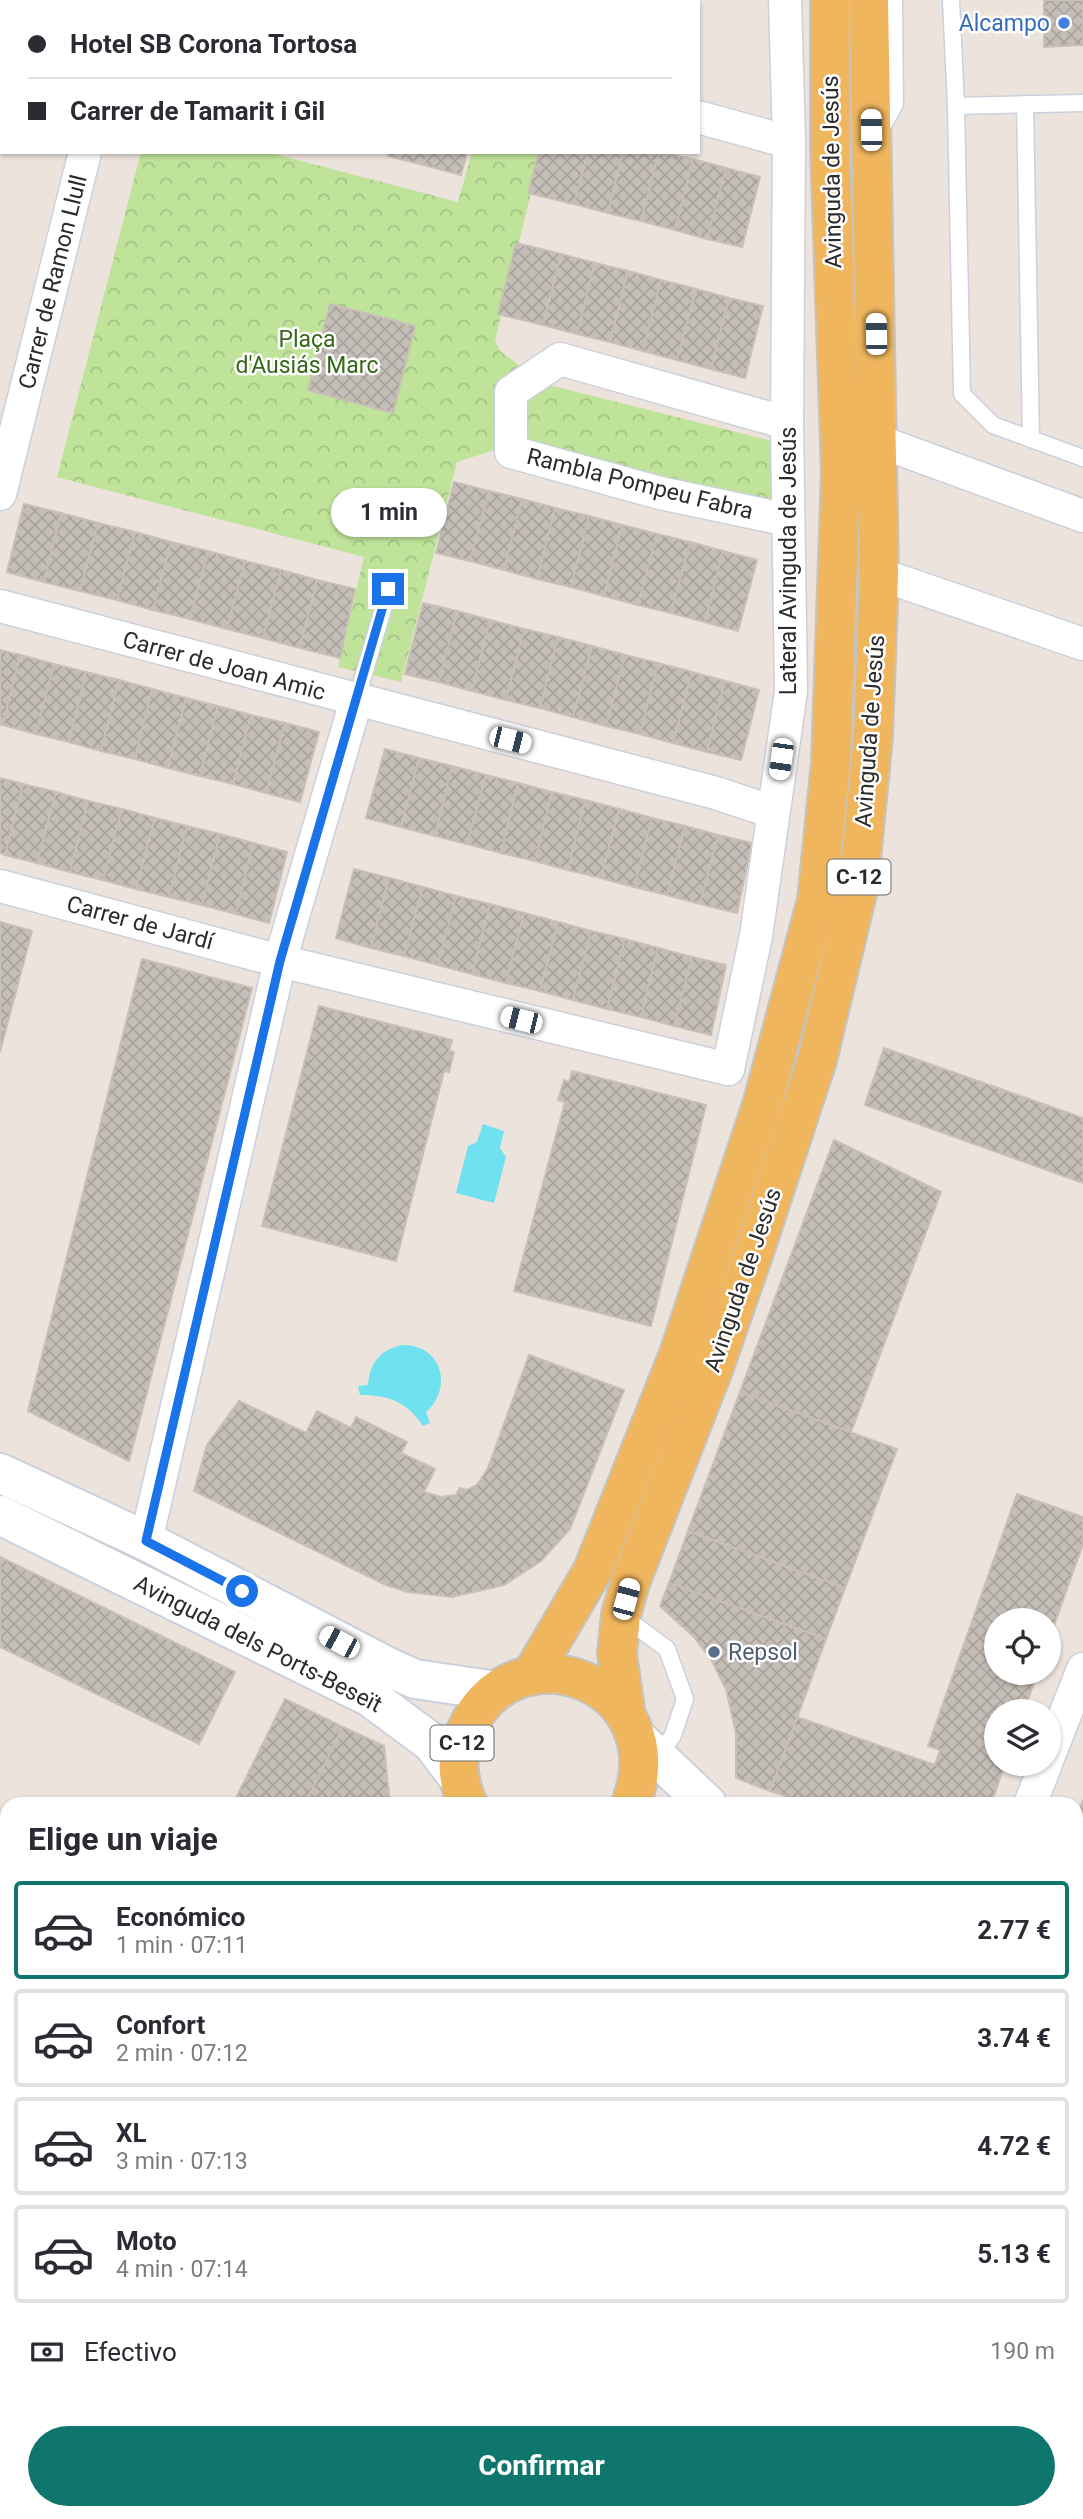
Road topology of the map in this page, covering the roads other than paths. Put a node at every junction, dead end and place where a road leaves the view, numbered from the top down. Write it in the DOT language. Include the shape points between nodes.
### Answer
graph roads {
  1 [pos="785,0"];
  2 [pos="830,0"];
  3 [pos="869,0"];
  4 [pos="894,0"];
  5 [pos="951,0"];
  6 [pos="1083,103"];
  7 [pos="1025,104"];
  8 [pos="956,106"];
  9 [pos="700,118"];
  10 [pos="789,142"];
  11 [pos="872,145"];
  12 [pos="85,154"];
  13 [pos="787,423"];
  14 [pos="1031,439"];
  15 [pos="878,441"];
  16 [pos="1083,458"];
  17 [pos="0,494"];
  18 [pos="1083,516"];
  19 [pos="788,520"];
  20 [pos="879,574"];
  21 [pos="388,589"];
  22 [pos="0,606"];
  23 [pos="1083,644"];
  24 [pos="356,701"];
  25 [pos="773,812"];
  26 [pos="0,886"];
  27 [pos="280,961"];
  28 [pos="728,1069"];
  29 [pos="763,1102"];
  30 [pos="0,1473"];
  31 [pos="0,1515"];
  32 [pos="146,1541"];
  33 [pos="621,1615"];
  34 [pos="1083,1669"];
  35 [pos="531,1676"];
  36 [pos="497,1691"];
  37 [pos="1061,1725"];
  38 [pos="640,1738"];
  39 [pos="1041,1776"];
  40 [pos="464,1792"];
  41 [pos="635,1797"];
  42 [pos="700,1797"];
  43 [pos="1033,1797"];
  1 -- 10 [label="street, Lateral Avinguda de Jesús"];
  2 -- 29 [label="main road, Avinguda de Jesús / C-12" via="841,472 831,762 817,900"];
  3 -- 11 [label="main road, Avinguda de Jesús / C-12"];
  4 -- 11 [label="lane" via="895,104"];
  5 -- 8 [label="lane"];
  6 -- 7 [label="lane"];
  7 -- 8 [label="lane"];
  7 -- 14 [label="lane"];
  8 -- 14 [label="lane" via="962,394 993,425"];
  9 -- 10 [label="street"];
  10 -- 13 [label="street, Lateral Avinguda de Jesús"];
  11 -- 15 [label="main road, Avinguda de Jesús / C-12"];
  12 -- 17 [label="street, Carrer de Ramon Llull"];
  13 -- 19 [label="street, Lateral Avinguda de Jesús"];
  13 -- 19 [label="street, Rambla Pompeu Fabra" via="560,359 511,392 511,452 660,493"];
  14 -- 16 [label="lane"];
  15 -- 18 [label="street"];
  15 -- 20 [label="main road, Avinguda de Jesús / C-12"];
  19 -- 25 [label="street, Lateral Avinguda de Jesús" via="791,691"];
  20 -- 23 [label="street"];
  20 -- 33 [label="main road, Avinguda de Jesús / C-12" via="873,737 858,889 817,1060 714,1367"];
  21 -- 24 [label="lane"];
  22 -- 24 [label="street, Carrer de Joan Amic"];
  24 -- 25 [label="street, Carrer de Joan Amic" via="716,793"];
  24 -- 27 [label="street"];
  25 -- 28 [label="street, Lateral Avinguda de Jesús" via="756,936"];
  26 -- 27 [label="street, Carrer de Jardí"];
  27 -- 28 [label="street, Carrer de Jardí"];
  27 -- 32 [label="street"];
  28 -- 29 [label="street"];
  29 -- 35 [label="main road, Avinguda de Jesús / C-12" via="679,1354 593,1570"];
  30 -- 32 [label="street, Avinguda dels Ports-Beseït"];
  31 -- 40 [label="street, Avinguda dels Ports-Beseït" via="370,1697 432,1743"];
  32 -- 36 [label="street, Avinguda dels Ports-Beseït" via="415,1679"];
  33 -- 38 [label="main road, Avinguda de Jesús / C-12" via="617,1654"];
  33 -- 38 [label="lane" via="667,1649 685,1699 673,1735"];
  34 -- 37 [label="street"];
  35 -- 36 [label="main road, C-12"];
  35 -- 38 [label="main road, C-12" via="549,1674 585,1681 615,1701"];
  36 -- 40 [label="main road, C-12" via="477,1711 463,1737"];
  38 -- 41 [label="main road, C-12"];
  38 -- 42 [label="street"];
  39 -- 43 [label="street"];
}
